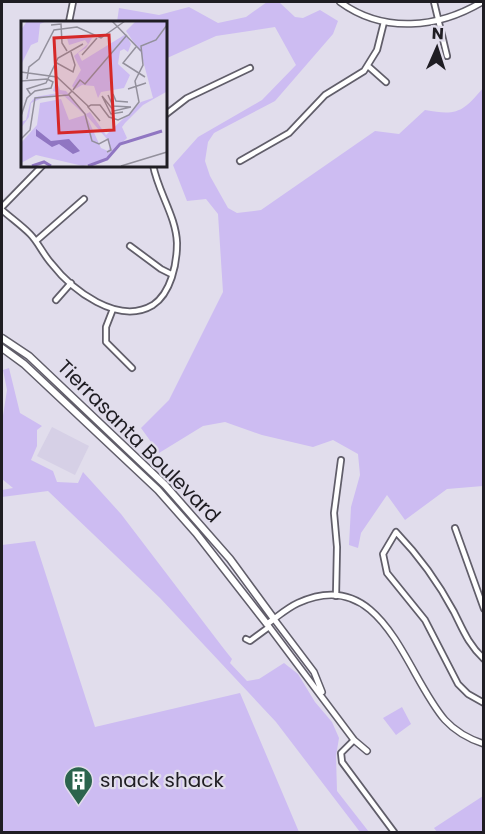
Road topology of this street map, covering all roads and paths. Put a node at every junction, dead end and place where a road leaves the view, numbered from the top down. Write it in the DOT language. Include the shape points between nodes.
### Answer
graph roads {
  1 [pos="73,2"];
  2 [pos="340,2"];
  3 [pos="434,2"];
  4 [pos="482,2"];
  5 [pos="69,21"];
  6 [pos="439,21"];
  7 [pos="384,22"];
  8 [pos="447,56"];
  9 [pos="368,66"];
  10 [pos="250,68"];
  11 [pos="386,82"];
  12 [pos="166,114"];
  13 [pos="240,161"];
  14 [pos="42,166"];
  15 [pos="153,166"];
  16 [pos="84,199"];
  17 [pos="2,209"];
  18 [pos="36,241"];
  19 [pos="130,246"];
  20 [pos="171,274"];
  21 [pos="71,283"];
  22 [pos="56,300"];
  23 [pos="113,309"];
  24 [pos="2,338"];
  25 [pos="2,348"];
  26 [pos="132,368"];
  27 [pos="341,460"];
  28 [pos="129,461"];
  29 [pos="159,479"];
  30 [pos="455,528"];
  31 [pos="336,596"];
  32 [pos="483,609"];
  33 [pos="274,619"];
  34 [pos="268,625"];
  35 [pos="246,639"];
  36 [pos="483,659"];
  37 [pos="324,696"];
  38 [pos="483,703"];
  39 [pos="354,740"];
  40 [pos="483,744"];
  41 [pos="367,751"];
  42 [pos="394,832"];
  1 -- 5 [label="street"];
  2 -- 7 [label="street"];
  3 -- 6 [label="street"];
  4 -- 6 [label="street"];
  6 -- 7 [label="street" via="413,25"];
  6 -- 8 [label="street"];
  7 -- 9 [label="street"];
  9 -- 11 [label="street"];
  9 -- 13 [label="street" via="325,95 289,133"];
  10 -- 12 [label="street" via="187,98"];
  14 -- 17 [label="street"];
  15 -- 20 [label="street" via="177,243"];
  16 -- 18 [label="street"];
  17 -- 18 [label="street"];
  18 -- 21 [label="street" via="50,263"];
  19 -- 20 [label="street"];
  20 -- 23 [label="street" via="167,290 152,305 133,312"];
  21 -- 22 [label="street"];
  21 -- 23 [label="street"];
  23 -- 26 [label="street" via="106,327 106,342"];
  24 -- 29 [label="main road, Tierrasanta Boulevard" via="29,356"];
  25 -- 28 [label="main road, Tierrasanta Boulevard"];
  27 -- 31 [label="street" via="334,513"];
  28 -- 29 [label="main road" via="154,480"];
  28 -- 34 [label="main road, Tierrasanta Boulevard" via="196,532"];
  29 -- 33 [label="main road, Tierrasanta Boulevard" via="218,543"];
  30 -- 32 [label="street"];
  31 -- 33 [label="street" via="300,602"];
  31 -- 40 [label="street" via="373,611 388,626 432,704 458,732"];
  33 -- 34 [label="street"];
  33 -- 37 [label="street, Tierrasanta Boulevard" via="314,672"];
  34 -- 35 [label="street" via="250,641"];
  34 -- 37 [label="street, Tierrasanta Boulevard"];
  36 -- 38 [label="street" via="465,639 454,612 418,553 396,532 383,554 387,573 425,620 458,684"];
  37 -- 39 [label="street, Tierrasanta Boulevard"];
  39 -- 41 [label="street, Tierrasanta Boulevard"];
  39 -- 42 [label="street" via="341,753 342,762"];
}
